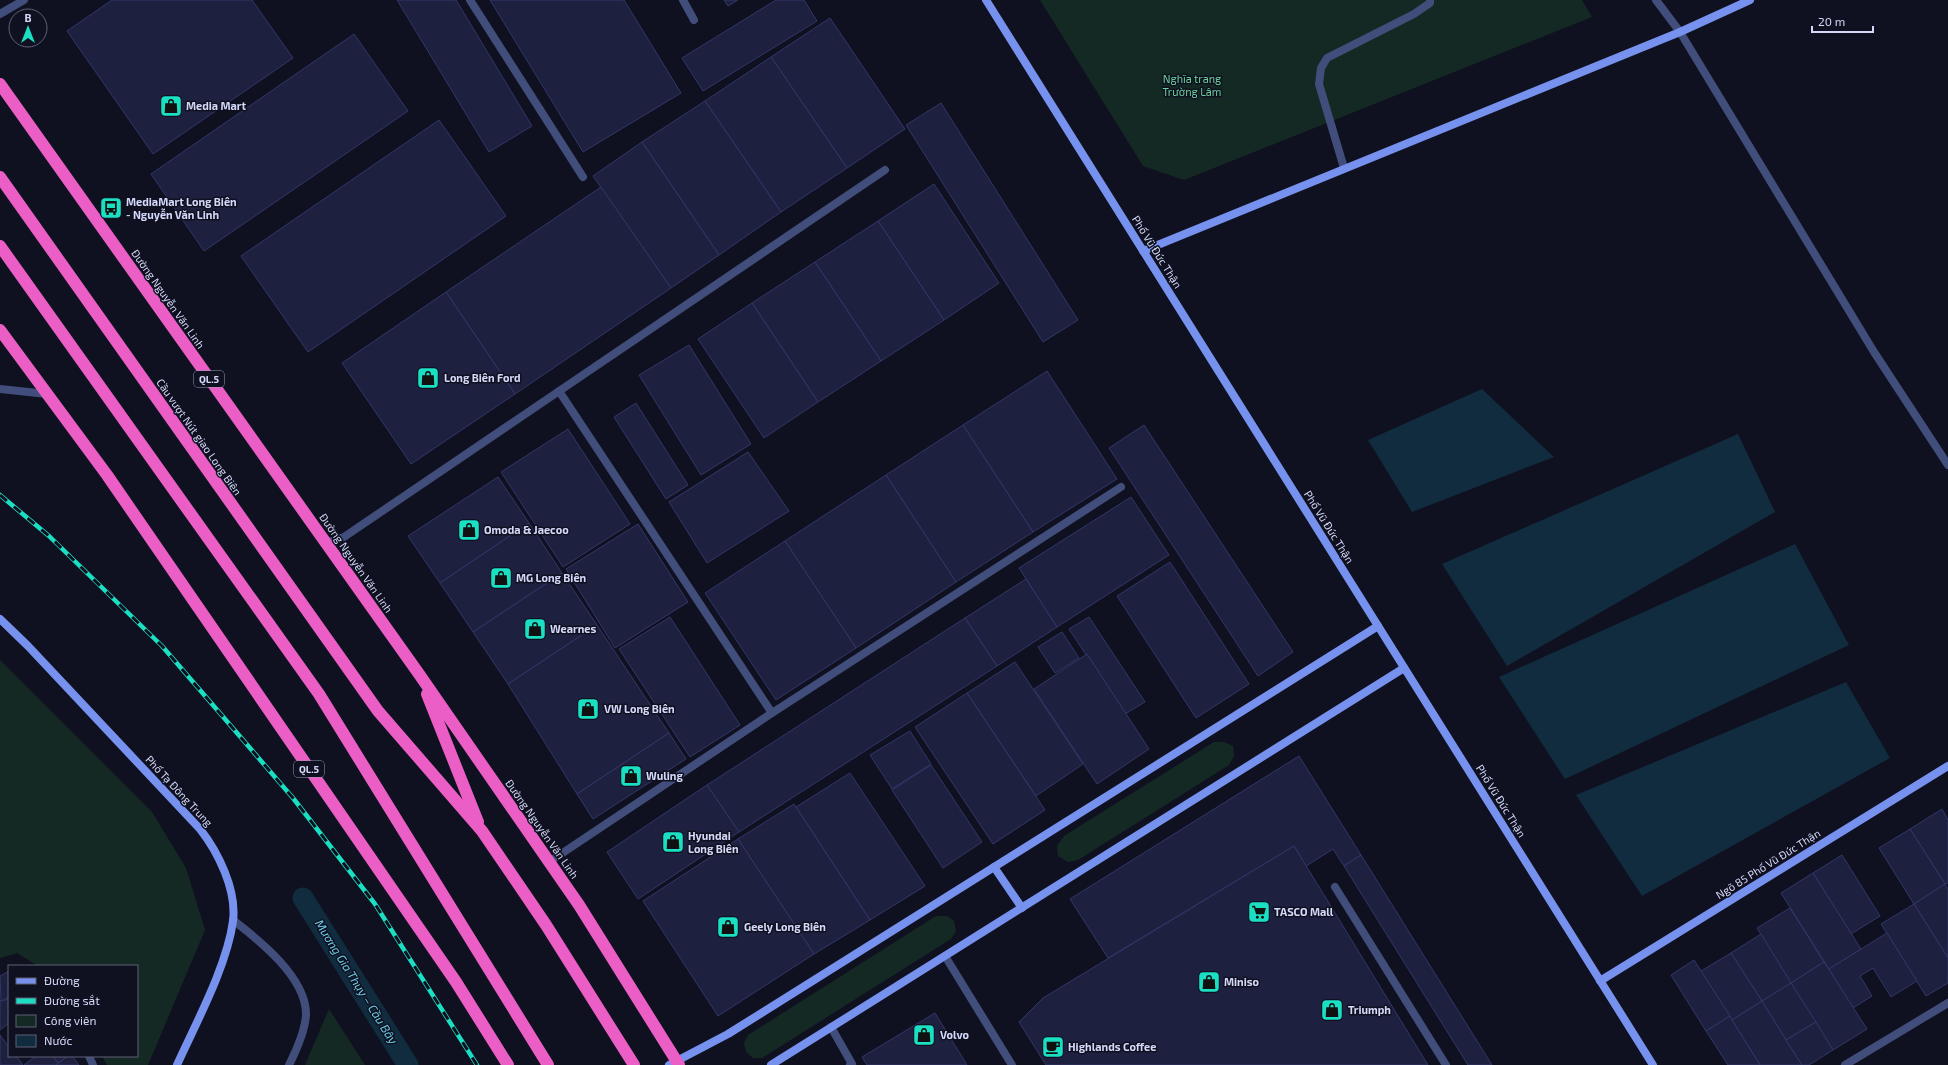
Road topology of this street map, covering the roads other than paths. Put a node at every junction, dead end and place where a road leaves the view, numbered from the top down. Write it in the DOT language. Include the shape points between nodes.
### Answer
graph roads {
  1 [pos="24,0"];
  2 [pos="470,0"];
  3 [pos="683,0"];
  4 [pos="986,0"];
  5 [pos="1430,0"];
  6 [pos="1656,0"];
  7 [pos="1750,0"];
  8 [pos="0,14"];
  9 [pos="694,20"];
  10 [pos="1680,32"];
  11 [pos="0,84"];
  12 [pos="1344,168"];
  13 [pos="885,170"];
  14 [pos="583,177"];
  15 [pos="0,178"];
  16 [pos="0,246"];
  17 [pos="1143,251"];
  18 [pos="0,330"];
  19 [pos="0,389"];
  20 [pos="559,391"];
  21 [pos="48,394"];
  22 [pos="1948,464"];
  23 [pos="1121,487"];
  24 [pos="326,543"];
  25 [pos="0,619"];
  26 [pos="1378,626"];
  27 [pos="1404,668"];
  28 [pos="419,674"];
  29 [pos="772,713"];
  30 [pos="1948,766"];
  31 [pos="482,831"];
  32 [pos="550,862"];
  33 [pos="994,867"];
  34 [pos="1335,887"];
  35 [pos="1022,908"];
  36 [pos="233,920"];
  37 [pos="945,956"];
  38 [pos="1600,980"];
  39 [pos="1948,1004"];
  40 [pos="831,1027"];
  41 [pos="675,1063"];
  42 [pos="177,1065"];
  43 [pos="290,1065"];
  44 [pos="508,1065"];
  45 [pos="548,1065"];
  46 [pos="634,1065"];
  47 [pos="771,1065"];
  48 [pos="850,1065"];
  49 [pos="1012,1065"];
  50 [pos="1446,1065"];
  51 [pos="1653,1065"];
  52 [pos="1845,1065"];
  1 -- 8 [label="street"];
  2 -- 14 [label="street"];
  3 -- 9 [label="street"];
  4 -- 17 [label="street, Phố Vũ Đức Thận"];
  5 -- 12 [label="street" via="1430,3 1414,14 1327,58 1321,68 1319,84"];
  6 -- 10 [label="street"];
  7 -- 10 [label="street"];
  10 -- 12 [label="street"];
  10 -- 22 [label="street" via="1874,352"];
  11 -- 24 [label="highway, Đường Nguyễn Văn Linh / QL.5"];
  12 -- 17 [label="street"];
  13 -- 20 [label="street"];
  15 -- 31 [label="highway, Cầu vượt Nút giao Long Biên" via="378,711"];
  16 -- 45 [label="highway" via="319,694"];
  17 -- 26 [label="street, Phố Vũ Đức Thận"];
  18 -- 21 [label="highway, QL.5"];
  19 -- 21 [label="street"];
  20 -- 24 [label="street" via="344,537"];
  20 -- 29 [label="street"];
  21 -- 44 [label="highway, QL.5" via="116,488 456,982"];
  23 -- 29 [label="street"];
  24 -- 28 [label="highway, Đường Nguyễn Văn Linh / QL.5"];
  25 -- 36 [label="street, Phố Tạ Đông Trung" via="200,829 210,842 230,884"];
  26 -- 27 [label="street, Phố Vũ Đức Thận"];
  26 -- 33 [label="street"];
  27 -- 35 [label="street"];
  27 -- 38 [label="street, Phố Vũ Đức Thận"];
  28 -- 31 [label="highway"];
  28 -- 32 [label="highway, Đường Nguyễn Văn Linh / QL.5"];
  29 -- 32 [label="street"];
  30 -- 38 [label="street, Ngõ 85 Phố Vũ Đức Thận"];
  31 -- 46 [label="highway" via="546,925"];
  32 -- 41 [label="highway, Đường Nguyễn Văn Linh / QL.5" via="583,911"];
  33 -- 35 [label="street"];
  33 -- 41 [label="street" via="728,1034"];
  34 -- 50 [label="street"];
  35 -- 37 [label="street"];
  36 -- 42 [label="street, Phố Tạ Đông Trung" via="226,950"];
  36 -- 43 [label="street" via="266,946 288,972 303,996 306,1015"];
  37 -- 40 [label="street"];
  37 -- 49 [label="street"];
  38 -- 51 [label="street, Phố Vũ Đức Thận"];
  39 -- 52 [label="street"];
  40 -- 47 [label="street"];
  40 -- 48 [label="street" via="852,1064"];
}
